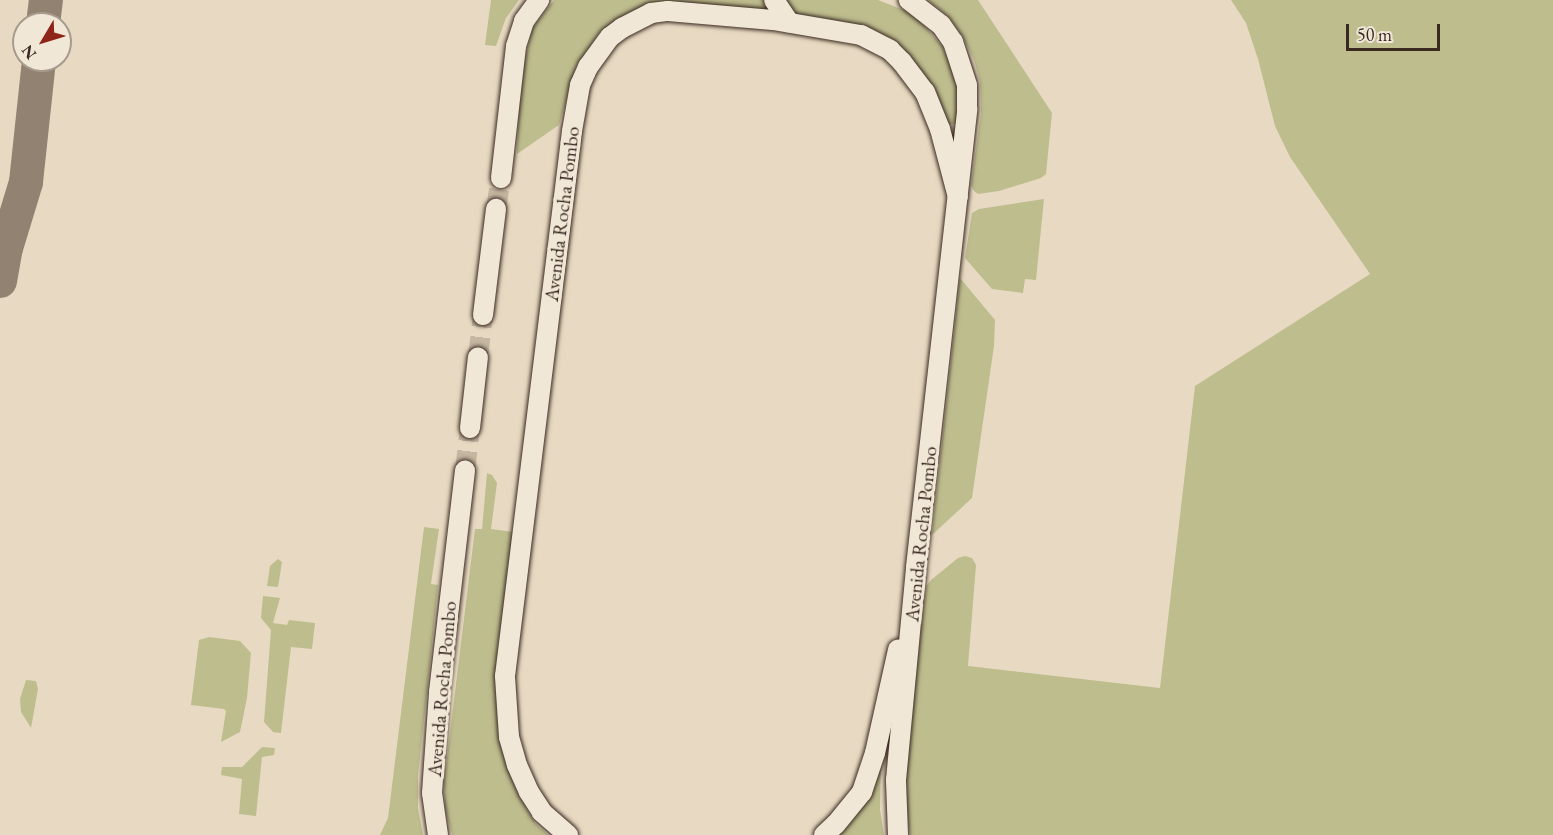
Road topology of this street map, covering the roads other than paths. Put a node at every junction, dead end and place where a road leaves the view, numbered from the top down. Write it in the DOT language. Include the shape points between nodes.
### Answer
graph roads {
  1 [pos="538,0"];
  2 [pos="774,0"];
  3 [pos="909,0"];
  4 [pos="789,22"];
  5 [pos="501,178"];
  6 [pos="958,197"];
  7 [pos="496,209"];
  8 [pos="483,315"];
  9 [pos="478,357"];
  10 [pos="470,428"];
  11 [pos="465,471"];
  12 [pos="916,567"];
  13 [pos="438,835"];
  14 [pos="568,835"];
  15 [pos="824,835"];
  16 [pos="898,835"];
  1 -- 5 [label="main road" via="524,21 516,46"];
  2 -- 4 [label="main road"];
  3 -- 6 [label="main road, Avenida Rocha Pombo" via="941,25 954,42 962,63 967,109"];
  4 -- 6 [label="main road, Avenida Rocha Pombo" via="861,35 902,62 933,108"];
  4 -- 14 [label="main road, Avenida Rocha Pombo" via="686,11 651,14 610,37 580,85 506,676 509,737 517,765 542,812"];
  6 -- 12 [label="main road, Avenida Rocha Pombo"];
  7 -- 8 [label="main road"];
  9 -- 10 [label="main road"];
  11 -- 13 [label="main road, Avenida Rocha Pombo" via="439,692 432,794"];
  12 -- 15 [label="main road" via="869,772 852,806"];
  12 -- 16 [label="main road, Avenida Rocha Pombo" via="896,780"];
}
